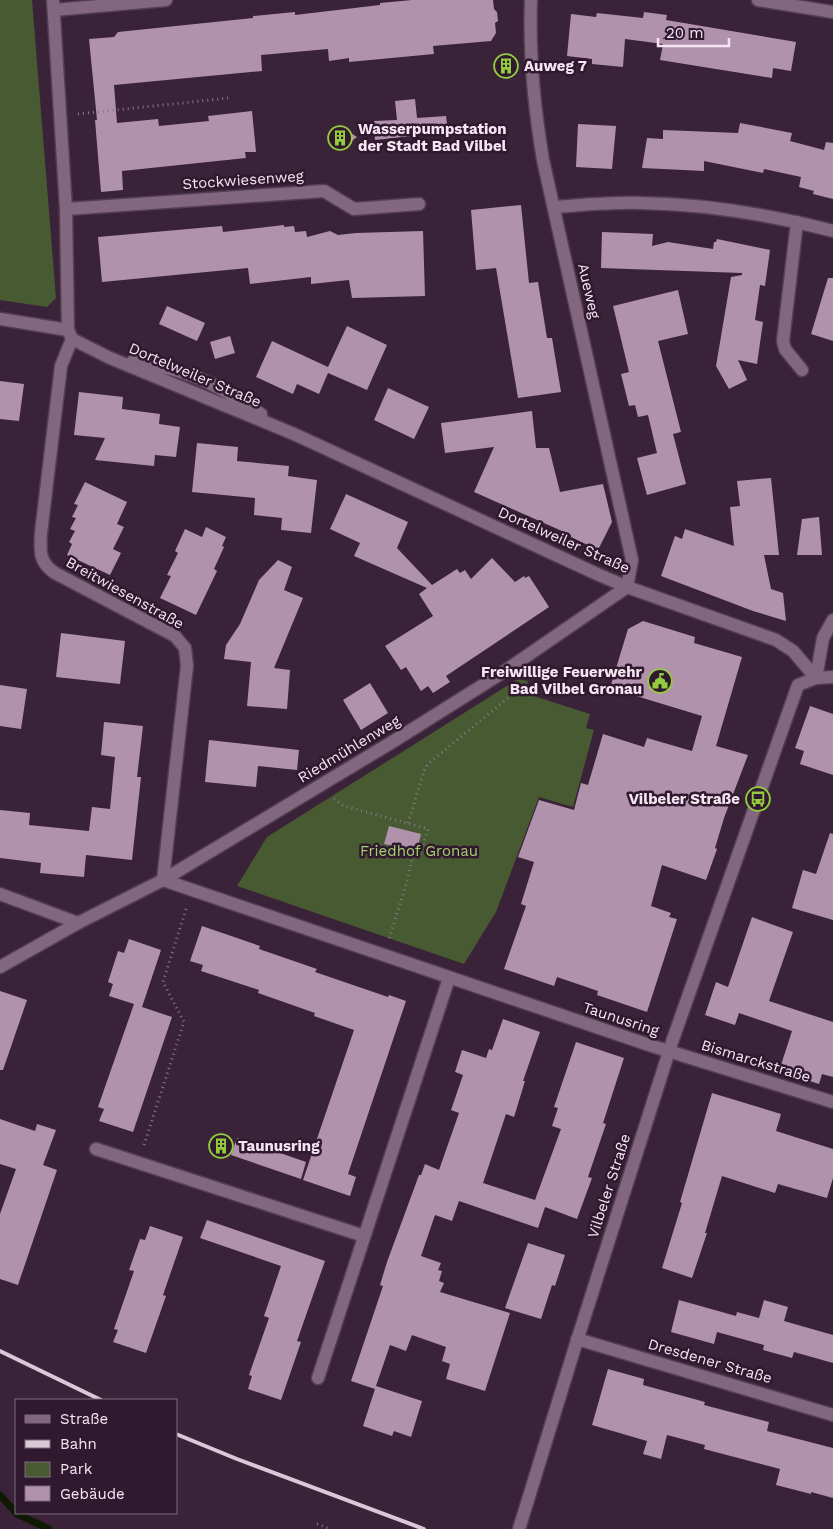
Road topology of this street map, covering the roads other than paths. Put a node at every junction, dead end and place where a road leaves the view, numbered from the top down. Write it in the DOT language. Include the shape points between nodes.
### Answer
graph roads {
  1 [pos="166,0"];
  2 [pos="531,0"];
  3 [pos="758,0"];
  4 [pos="53,5"];
  5 [pos="833,12"];
  6 [pos="419,204"];
  7 [pos="554,207"];
  8 [pos="66,208"];
  9 [pos="797,222"];
  10 [pos="833,231"];
  11 [pos="0,319"];
  12 [pos="70,335"];
  13 [pos="802,370"];
  14 [pos="627,587"];
  15 [pos="833,620"];
  16 [pos="833,677"];
  17 [pos="816,678"];
  18 [pos="163,880"];
  19 [pos="0,894"];
  20 [pos="78,922"];
  21 [pos="0,967"];
  22 [pos="449,978"];
  23 [pos="670,1052"];
  24 [pos="833,1102"];
  25 [pos="96,1149"];
  26 [pos="364,1236"];
  27 [pos="577,1339"];
  28 [pos="318,1378"];
  29 [pos="833,1415"];
  30 [pos="519,1529"];
  1 -- 4 [label="street"];
  2 -- 7 [label="street, Aueweg" via="530,60 534,108"];
  3 -- 5 [label="street"];
  4 -- 8 [label="street"];
  6 -- 8 [label="street, Stockwiesenweg" via="354,209 324,191"];
  7 -- 9 [label="street" via="642,202"];
  7 -- 14 [label="street, Aueweg" via="632,560"];
  8 -- 12 [label="street"];
  9 -- 10 [label="street"];
  9 -- 13 [label="street" via="783,341 785,349"];
  11 -- 12 [label="street, Dortelweiler Straße"];
  12 -- 14 [label="street, Dortelweiler Straße" via="110,358 194,376 294,434"];
  12 -- 18 [label="street, Breitwiesenstraße" via="61,366 40,548 46,567 174,636 185,648 187,666"];
  14 -- 17 [label="street, Dortelweiler Straße" via="776,640 793,651"];
  14 -- 18 [label="street, Riedmühlenweg" via="502,673"];
  15 -- 17 [label="street" via="823,638"];
  16 -- 17 [label="street, Vilbeler Straße"];
  17 -- 23 [label="street, Vilbeler Straße" via="798,685"];
  18 -- 20 [label="street, Riedmühlenweg"];
  18 -- 22 [label="street, Taunusring"];
  19 -- 20 [label="street"];
  20 -- 21 [label="street, Riedmühlenweg"];
  22 -- 23 [label="street, Taunusring"];
  22 -- 26 [label="street"];
  23 -- 24 [label="street, Bismarckstraße"];
  23 -- 27 [label="street, Vilbeler Straße"];
  25 -- 26 [label="street"];
  26 -- 28 [label="street"];
  27 -- 29 [label="street, Dresdener Straße"];
  27 -- 30 [label="street, Vilbeler Straße"];
}
